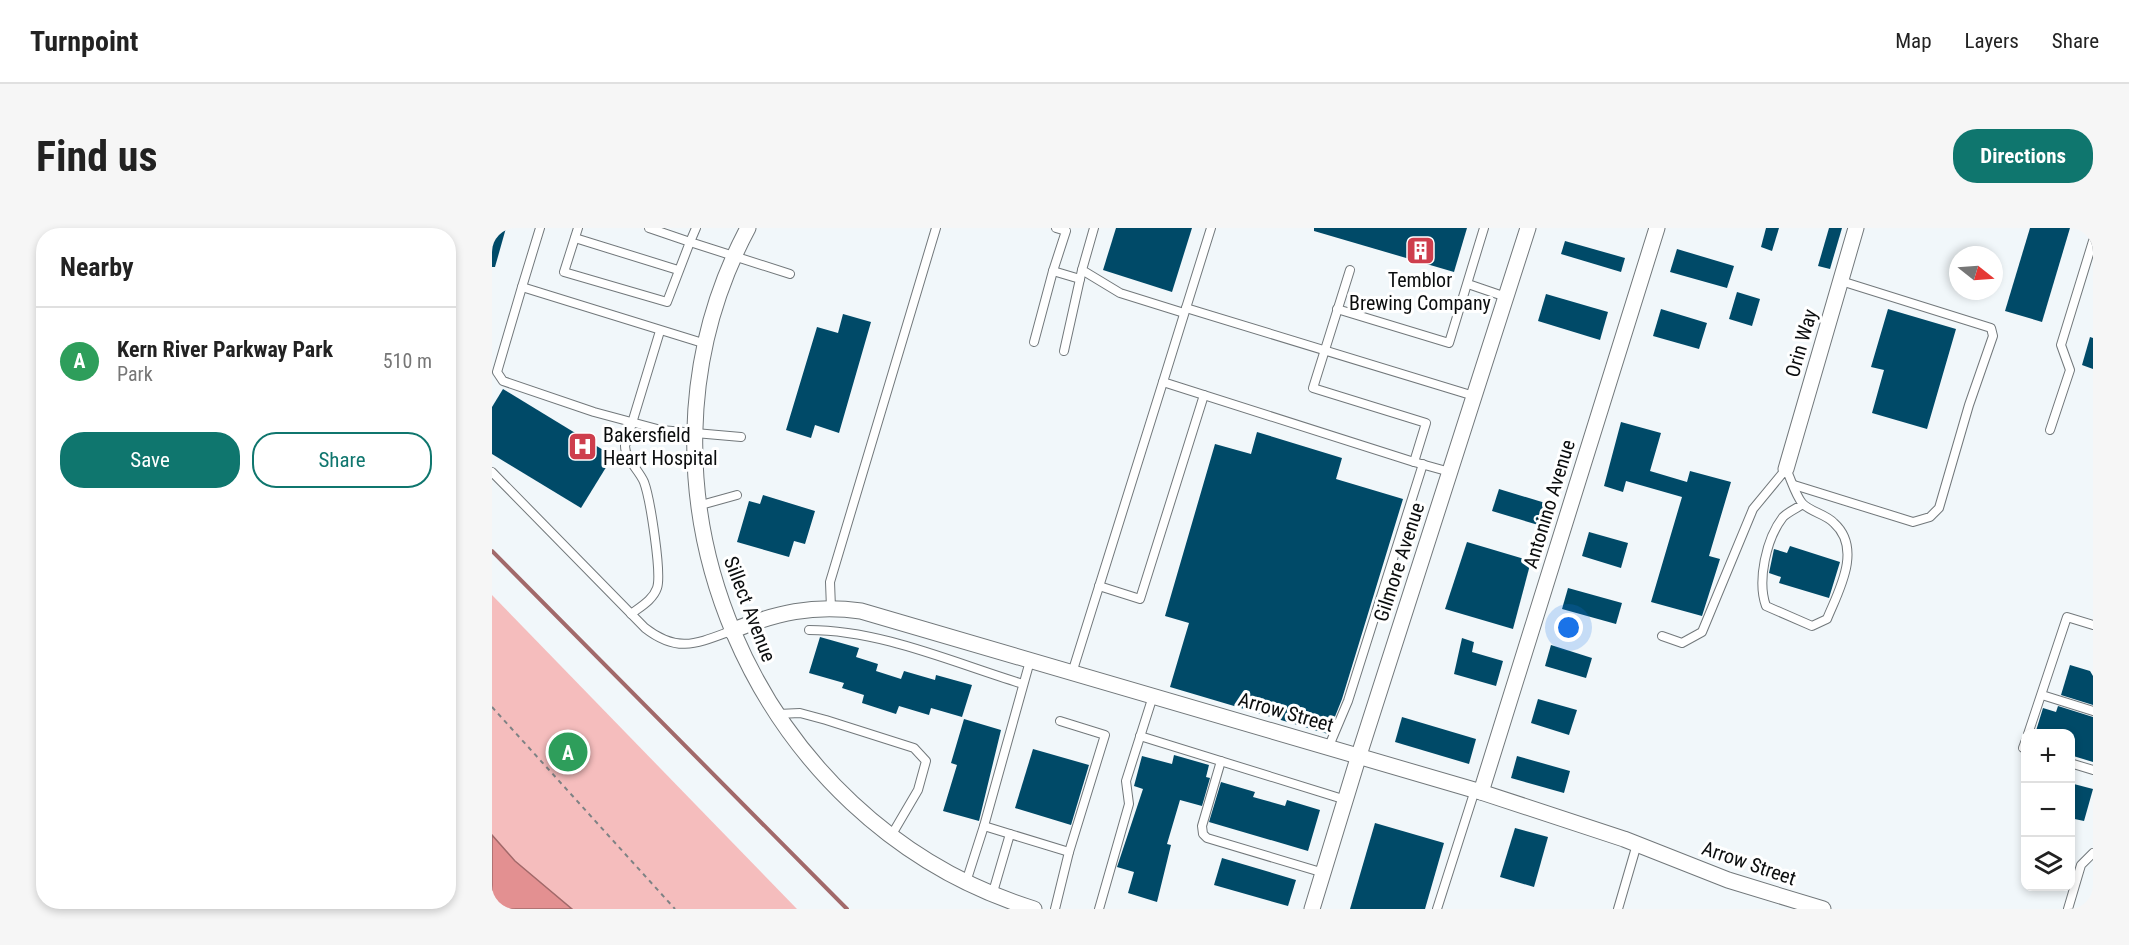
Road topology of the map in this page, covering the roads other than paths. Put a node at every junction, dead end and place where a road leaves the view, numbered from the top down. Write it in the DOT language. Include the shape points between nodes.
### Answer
graph roads {
  1 [pos="540,228"];
  2 [pos="578,228"];
  3 [pos="649,228"];
  4 [pos="696,228"];
  5 [pos="748,228"];
  6 [pos="936,228"];
  7 [pos="1056,228"];
  8 [pos="1094,228"];
  9 [pos="1211,228"];
  10 [pos="1484,228"];
  11 [pos="1528,228"];
  12 [pos="1657,228"];
  13 [pos="1856,228"];
  14 [pos="574,238"];
  15 [pos="690,242"];
  16 [pos="2093,242"];
  17 [pos="735,255"];
  18 [pos="678,270"];
  19 [pos="1082,270"];
  20 [pos="1350,270"];
  21 [pos="1053,271"];
  22 [pos="790,274"];
  23 [pos="1080,279"];
  24 [pos="1841,281"];
  25 [pos="1468,284"];
  26 [pos="522,287"];
  27 [pos="1506,297"];
  28 [pos="1337,309"];
  29 [pos="1185,311"];
  30 [pos="660,331"];
  31 [pos="1034,342"];
  32 [pos="706,344"];
  33 [pos="1324,350"];
  34 [pos="1064,351"];
  35 [pos="495,376"];
  36 [pos="1163,382"];
  37 [pos="1204,395"];
  38 [pos="1474,396"];
  39 [pos="632,422"];
  40 [pos="2050,430"];
  41 [pos="696,434"];
  42 [pos="741,437"];
  43 [pos="1414,462"];
  44 [pos="1423,464"];
  45 [pos="1786,469"];
  46 [pos="492,472"];
  47 [pos="1450,472"];
  48 [pos="1794,485"];
  49 [pos="737,495"];
  50 [pos="1803,504"];
  51 [pos="699,506"];
  52 [pos="1099,586"];
  53 [pos="831,608"];
  54 [pos="631,614"];
  55 [pos="2093,625"];
  56 [pos="731,630"];
  57 [pos="809,630"];
  58 [pos="1662,636"];
  59 [pos="1030,661"];
  60 [pos="1072,673"];
  61 [pos="1023,684"];
  62 [pos="2042,695"];
  63 [pos="1153,696"];
  64 [pos="2093,711"];
  65 [pos="776,714"];
  66 [pos="1060,721"];
  67 [pos="2030,729"];
  68 [pos="1140,736"];
  69 [pos="1329,746"];
  70 [pos="1359,755"];
  71 [pos="1221,761"];
  72 [pos="2075,765"];
  73 [pos="2093,770"];
  74 [pos="1478,791"];
  75 [pos="1346,800"];
  76 [pos="984,826"];
  77 [pos="1010,834"];
  78 [pos="891,836"];
  79 [pos="1637,844"];
  80 [pos="1069,852"];
  81 [pos="2093,853"];
  82 [pos="1324,873"];
  83 [pos="966,881"];
  84 [pos="992,894"];
  85 [pos="1034,909"];
  86 [pos="1056,909"];
  87 [pos="1099,909"];
  88 [pos="1312,909"];
  89 [pos="1437,909"];
  90 [pos="1618,909"];
  91 [pos="1823,909"];
  92 [pos="2068,909"];
  1 -- 26 [label="lane"];
  2 -- 14 [label="lane"];
  3 -- 15 [label="lane"];
  4 -- 15 [label="lane"];
  5 -- 17 [label="street, Sillect Avenue"];
  6 -- 53 [label="lane" via="830,582"];
  7 -- 21 [label="lane" via="1066,231"];
  8 -- 19 [label="lane"];
  9 -- 29 [label="lane"];
  10 -- 25 [label="lane"];
  11 -- 27 [label="street, Gilmore Avenue"];
  12 -- 74 [label="street, Antonino Avenue"];
  13 -- 24 [label="street, Orin Way"];
  14 -- 18 [label="lane"];
  14 -- 18 [label="lane" via="564,272 667,302"];
  15 -- 17 [label="lane"];
  15 -- 18 [label="lane"];
  16 -- 40 [label="lane" via="2061,345 2070,370"];
  17 -- 22 [label="lane"];
  17 -- 32 [label="street, Sillect Avenue"];
  19 -- 23 [label="lane"];
  19 -- 29 [label="lane" via="1120,293"];
  20 -- 28 [label="lane"];
  21 -- 23 [label="lane"];
  21 -- 31 [label="lane"];
  23 -- 34 [label="lane"];
  24 -- 45 [label="street, Orin Way"];
  24 -- 48 [label="lane" via="1969,320 1991,328 1993,336 1940,508 1930,517 1913,522"];
  25 -- 27 [label="lane"];
  25 -- 28 [label="lane" via="1449,343"];
  26 -- 30 [label="lane"];
  26 -- 35 [label="lane"];
  27 -- 38 [label="street, Gilmore Avenue"];
  28 -- 33 [label="lane"];
  29 -- 33 [label="lane"];
  29 -- 36 [label="lane"];
  30 -- 32 [label="lane"];
  30 -- 39 [label="lane"];
  32 -- 41 [label="street, Sillect Avenue"];
  33 -- 38 [label="lane"];
  33 -- 43 [label="lane" via="1312,388 1426,423"];
  35 -- 39 [label="lane"];
  36 -- 37 [label="lane"];
  36 -- 52 [label="lane"];
  37 -- 43 [label="lane"];
  37 -- 52 [label="lane" via="1140,598"];
  38 -- 47 [label="street, Gilmore Avenue"];
  39 -- 41 [label="lane"];
  39 -- 54 [label="lane" via="625,452 644,483 659,579 654,596"];
  41 -- 42 [label="lane"];
  41 -- 51 [label="street, Sillect Avenue"];
  43 -- 44 [label="lane"];
  44 -- 47 [label="lane"];
  44 -- 69 [label="lane" via="1348,700"];
  45 -- 48 [label="lane"];
  45 -- 58 [label="lane" via="1753,509 1702,632 1682,643"];
  46 -- 54 [label="lane"];
  47 -- 70 [label="street, Gilmore Avenue"];
  48 -- 50 [label="lane"];
  49 -- 51 [label="lane"];
  50 -- 50 [label="lane" via="1834,522 1843,534 1847,556 1845,576 1827,619 1812,626 1766,606 1761,592 1765,556 1774,536 1784,517"];
  51 -- 56 [label="street, Sillect Avenue" via="707,555"];
  52 -- 60 [label="lane"];
  53 -- 56 [label="street, Arrow Street" via="789,611"];
  53 -- 59 [label="street, Arrow Street" via="877,615"];
  54 -- 56 [label="lane" via="662,642 680,645 702,642"];
  55 -- 62 [label="lane" via="2067,617"];
  56 -- 65 [label="street, Sillect Avenue"];
  57 -- 61 [label="lane" via="863,635"];
  59 -- 60 [label="street, Arrow Street"];
  59 -- 61 [label="lane"];
  60 -- 63 [label="street, Arrow Street"];
  61 -- 76 [label="lane"];
  62 -- 64 [label="lane"];
  62 -- 67 [label="lane"];
  63 -- 68 [label="lane"];
  63 -- 69 [label="street, Arrow Street"];
  65 -- 78 [label="street, Sillect Avenue" via="827,779"];
  65 -- 78 [label="lane" via="800,713 914,748 926,761 918,790"];
  66 -- 80 [label="lane" via="1105,735"];
  68 -- 71 [label="lane"];
  68 -- 87 [label="lane" via="1126,781 1129,804"];
  69 -- 70 [label="street, Arrow Street"];
  70 -- 74 [label="street, Arrow Street"];
  70 -- 75 [label="street, Gilmore Avenue"];
  71 -- 75 [label="lane"];
  71 -- 82 [label="lane" via="1203,834"];
  72 -- 73 [label="lane"];
  74 -- 79 [label="street, Arrow Street"];
  74 -- 89 [label="lane"];
  75 -- 82 [label="street, Gilmore Avenue"];
  76 -- 77 [label="lane"];
  76 -- 83 [label="lane"];
  77 -- 80 [label="lane"];
  77 -- 84 [label="lane"];
  78 -- 83 [label="street, Sillect Avenue"];
  79 -- 90 [label="lane"];
  79 -- 91 [label="street, Arrow Street" via="1728,880"];
  80 -- 86 [label="lane"];
  81 -- 92 [label="lane" via="2081,865"];
  82 -- 88 [label="street, Gilmore Avenue"];
  83 -- 84 [label="street, Sillect Avenue"];
  84 -- 85 [label="street, Sillect Avenue"];
}
